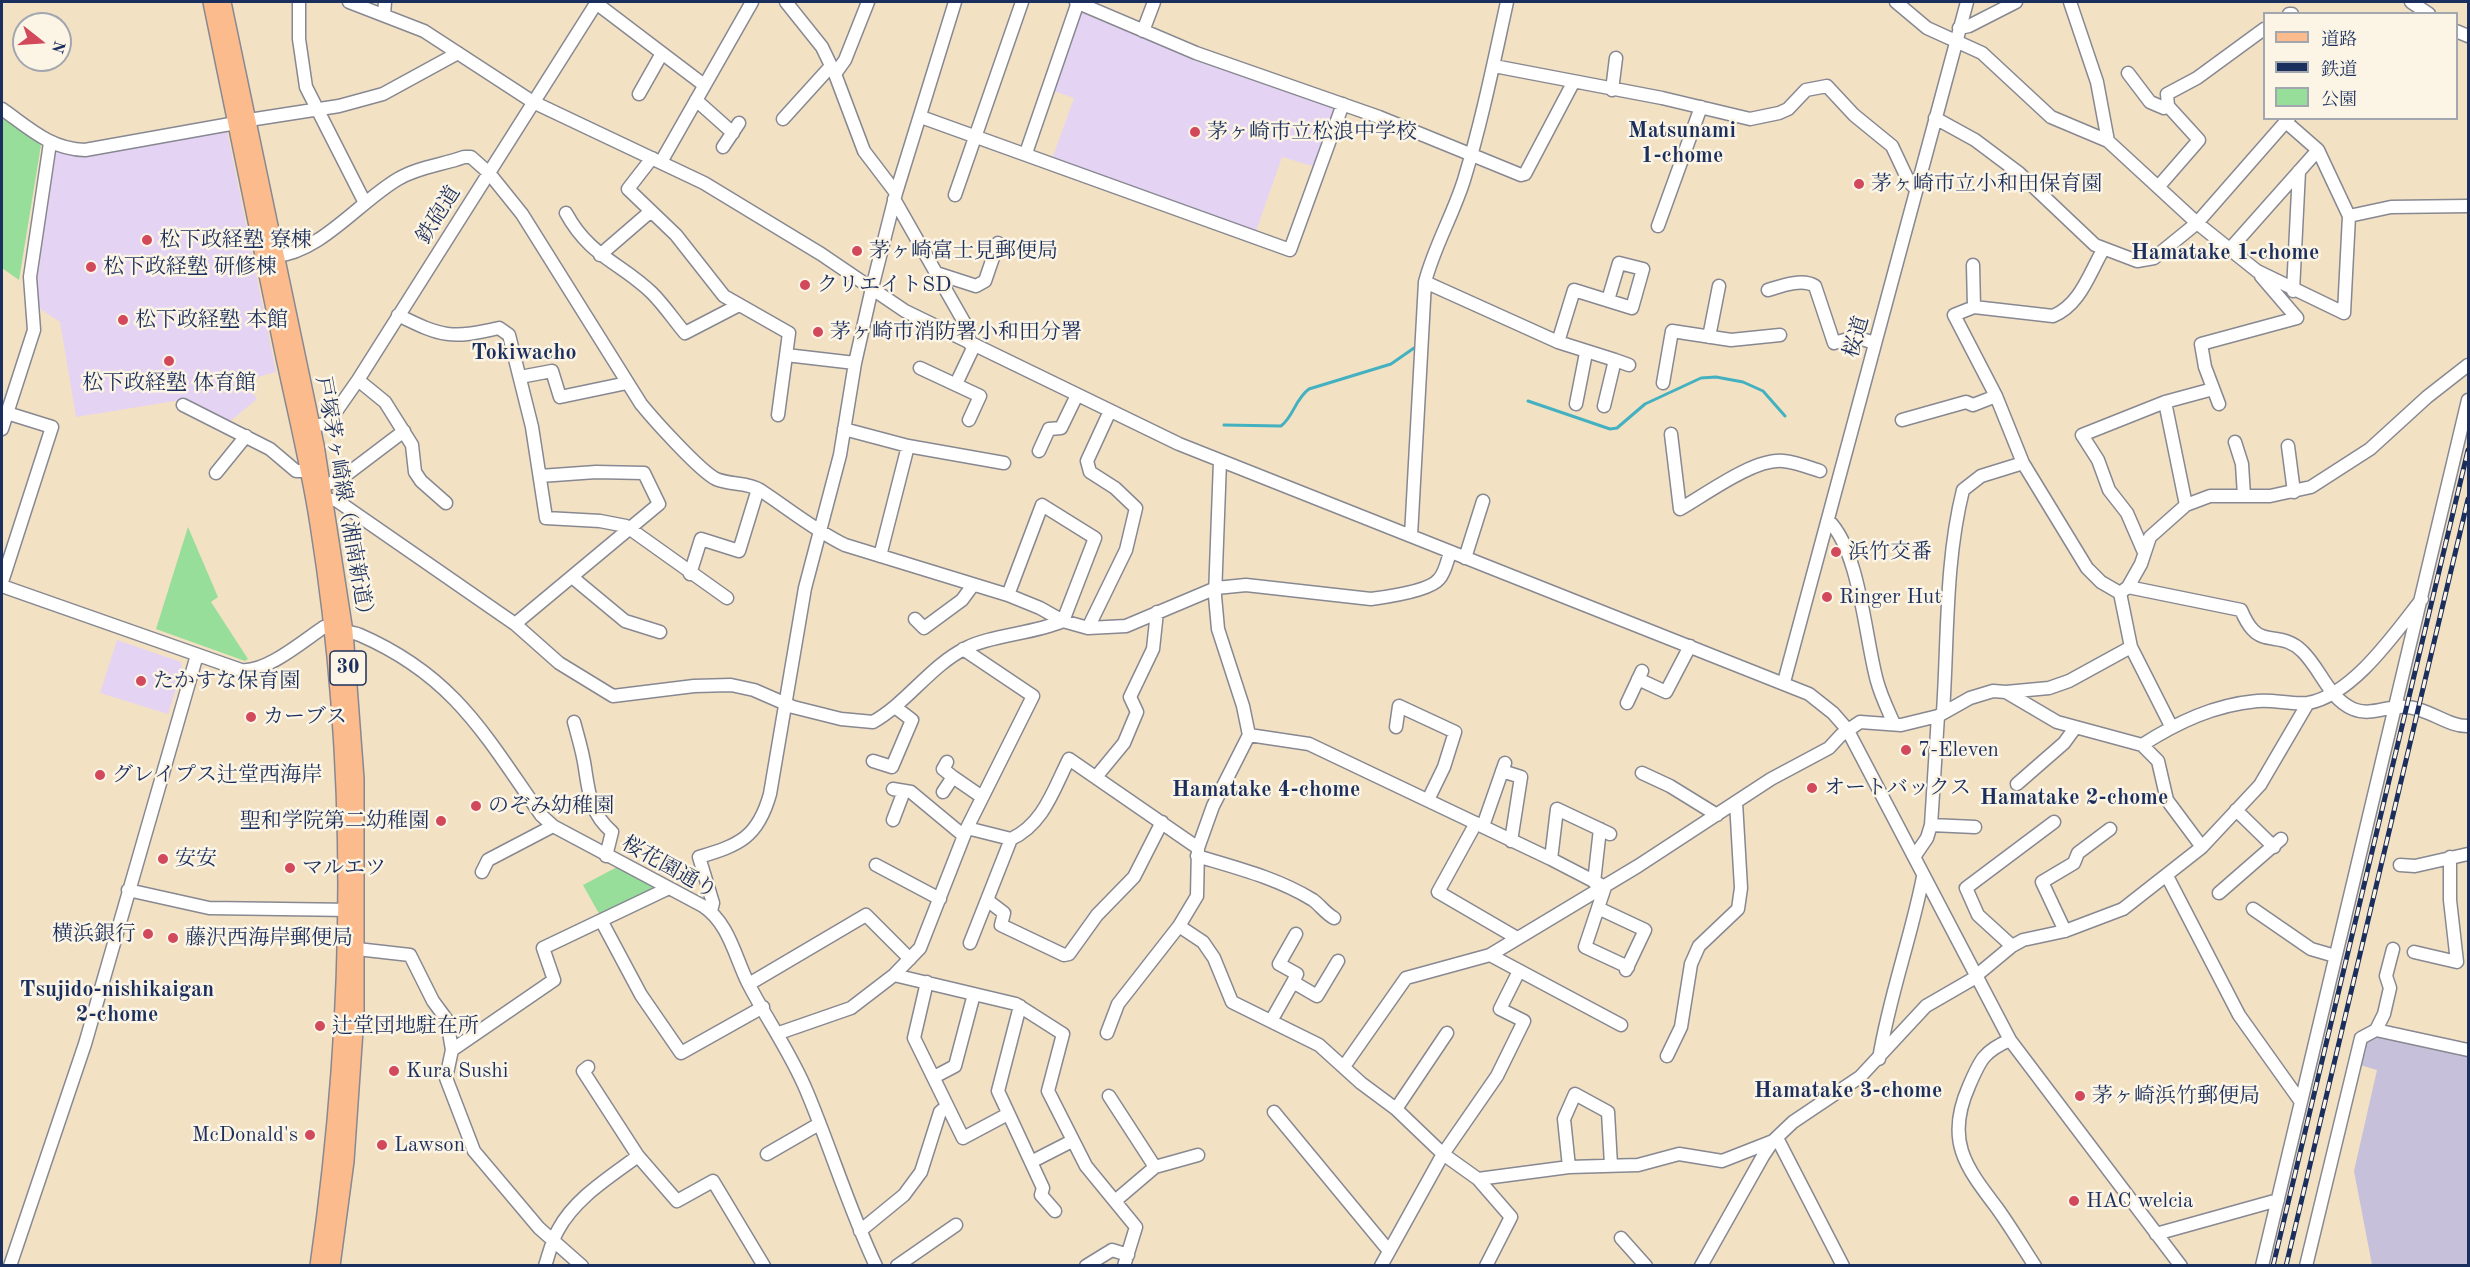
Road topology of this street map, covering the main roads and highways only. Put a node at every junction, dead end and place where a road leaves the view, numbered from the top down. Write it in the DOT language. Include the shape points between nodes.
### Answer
graph roads {
  1 [pos="211,2"];
  2 [pos="223,2"];
  3 [pos="242,122"];
  4 [pos="306,428"];
  5 [pos="339,631"];
  6 [pos="351,910"];
  7 [pos="318,1266"];
  8 [pos="332,1266"];
  1 -- 3 [label="main road, 戸塚茅ヶ崎線（湘南新道） / 30"];
  2 -- 3 [label="main road, 戸塚茅ヶ崎線（湘南新道） / 30"];
  3 -- 4 [label="main road, 戸塚茅ヶ崎線（湘南新道） / 30"];
  3 -- 4 [label="main road, 戸塚茅ヶ崎線（湘南新道） / 30" via="275,256"];
  4 -- 5 [label="main road, 戸塚茅ヶ崎線（湘南新道） / 30" via="307,471"];
  4 -- 5 [label="main road, 戸塚茅ヶ崎線（湘南新道） / 30" via="325,493"];
  5 -- 6 [label="main road, 戸塚茅ヶ崎線（湘南新道） / 30"];
  6 -- 7 [label="main road, 戸塚茅ヶ崎線（湘南新道） / 30" via="340,1086"];
  6 -- 8 [label="main road, 戸塚茅ヶ崎線（湘南新道） / 30" via="357,949 354,1072"];
}
